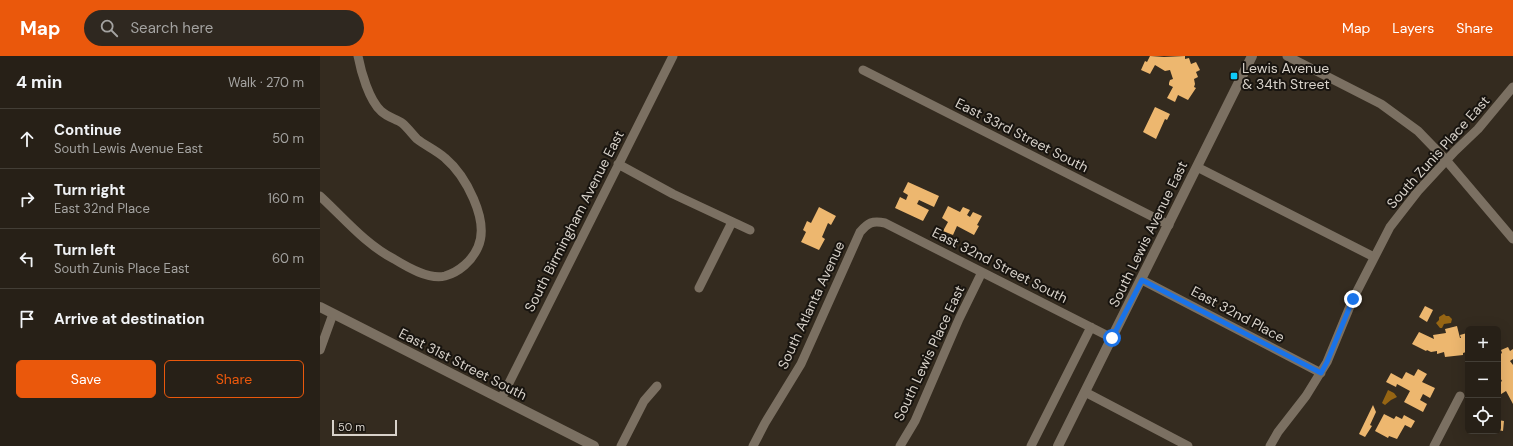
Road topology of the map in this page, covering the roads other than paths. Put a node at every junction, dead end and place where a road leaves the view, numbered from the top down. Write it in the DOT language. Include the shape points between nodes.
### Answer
graph roads {
  1 [pos="358,56"];
  2 [pos="673,56"];
  3 [pos="1252,56"];
  4 [pos="1287,56"];
  5 [pos="863,70"];
  6 [pos="1513,87"];
  7 [pos="1446,160"];
  8 [pos="618,164"];
  9 [pos="1197,167"];
  10 [pos="320,196"];
  11 [pos="732,222"];
  12 [pos="874,222"];
  13 [pos="1169,225"];
  14 [pos="750,230"];
  15 [pos="1513,239"];
  16 [pos="1374,257"];
  17 [pos="982,272"];
  18 [pos="1142,280"];
  19 [pos="699,288"];
  20 [pos="320,307"];
  21 [pos="333,314"];
  22 [pos="1091,327"];
  23 [pos="1112,338"];
  24 [pos="320,350"];
  25 [pos="1321,373"];
  26 [pos="657,386"];
  27 [pos="1085,392"];
  28 [pos="1460,396"];
  29 [pos="501,399"];
  30 [pos="594,446"];
  31 [pos="621,446"];
  32 [pos="753,446"];
  33 [pos="900,446"];
  34 [pos="1031,446"];
  35 [pos="1058,446"];
  36 [pos="1188,446"];
  37 [pos="1270,446"];
  38 [pos="1434,446"];
  1 -- 10 [label="street" via="364,80 381,112 403,124 455,169 469,190 477,210 481,240 473,257 459,269 440,277 430,275 394,260 376,249"];
  2 -- 8 [label="street, South Birmingham Avenue East"];
  3 -- 9 [label="main road, South Lewis Avenue East"];
  4 -- 7 [label="street" via="1381,104 1418,131"];
  5 -- 13 [label="street, East 33rd Street South"];
  6 -- 7 [label="street, South Zunis Place East" via="1478,129"];
  7 -- 15 [label="street"];
  7 -- 16 [label="street, South Zunis Place East" via="1404,207"];
  8 -- 11 [label="street"];
  8 -- 29 [label="street, South Birmingham Avenue East"];
  9 -- 13 [label="main road, South Lewis Avenue East"];
  9 -- 16 [label="street"];
  11 -- 14 [label="street"];
  11 -- 19 [label="street"];
  12 -- 17 [label="street, East 32nd Street South" via="885,223"];
  12 -- 32 [label="street, South Atlanta Avenue" via="867,224 860,232 802,364"];
  13 -- 18 [label="main road, South Lewis Avenue East"];
  16 -- 25 [label="street, South Zunis Place East"];
  17 -- 22 [label="street, East 32nd Street South"];
  17 -- 33 [label="street, South Lewis Place East" via="915,421"];
  18 -- 23 [label="main road, South Lewis Avenue East"];
  18 -- 25 [label="street, East 32nd Place"];
  20 -- 21 [label="main road, East 31st Street South"];
  21 -- 24 [label="street"];
  21 -- 29 [label="main road, East 31st Street South"];
  22 -- 23 [label="street, East 32nd Street South"];
  22 -- 34 [label="street"];
  23 -- 27 [label="main road, South Lewis Avenue East"];
  25 -- 37 [label="street, South Zunis Place East"];
  26 -- 31 [label="street" via="644,401"];
  27 -- 35 [label="main road, South Lewis Avenue East"];
  27 -- 36 [label="street"];
  28 -- 38 [label="street"];
  29 -- 30 [label="main road, East 31st Street South"];
}
